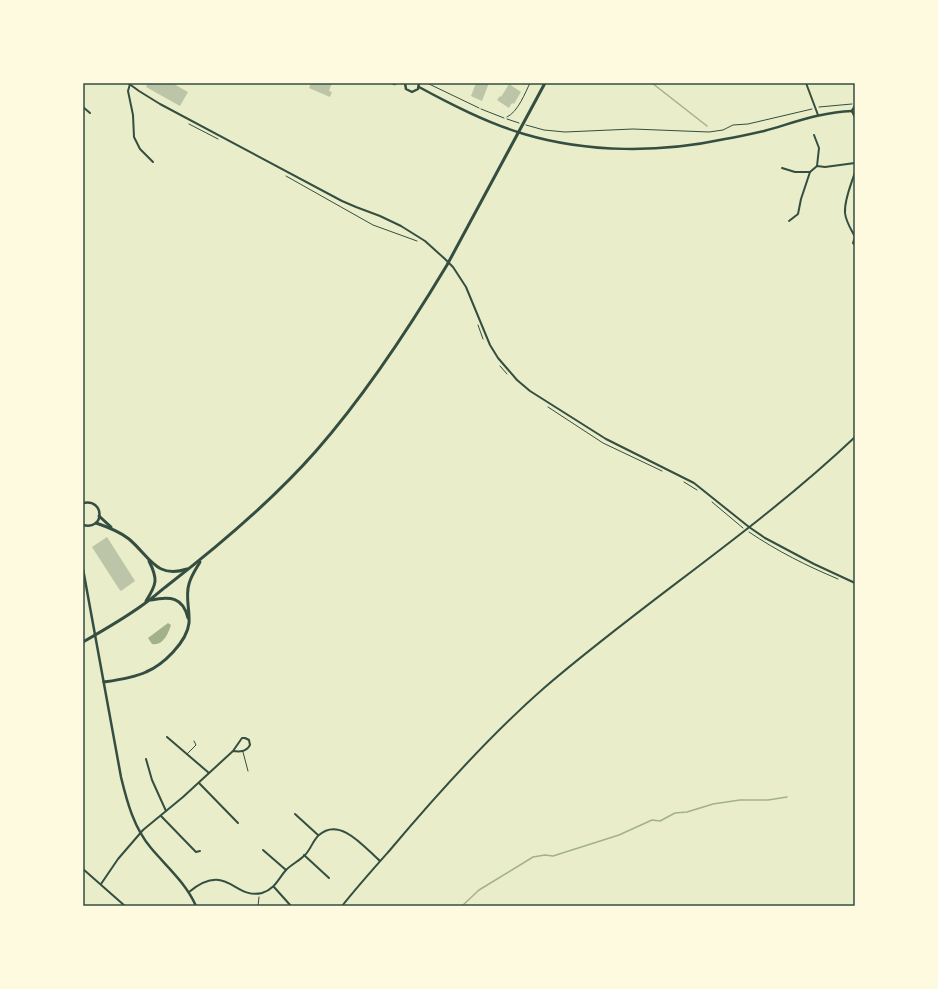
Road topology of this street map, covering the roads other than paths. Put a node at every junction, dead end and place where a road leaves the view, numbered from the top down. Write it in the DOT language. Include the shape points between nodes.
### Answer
graph roads {
  1 [pos="405,83"];
  2 [pos="419,83"];
  3 [pos="545,83"];
  4 [pos="806,83"];
  5 [pos="129,84"];
  6 [pos="419,87"];
  7 [pos="855,106"];
  8 [pos="83,107"];
  9 [pos="481,109"];
  10 [pos="852,111"];
  11 [pos="90,114"];
  12 [pos="818,115"];
  13 [pos="855,117"];
  14 [pos="504,118"];
  15 [pos="190,120"];
  16 [pos="189,124"];
  17 [pos="814,135"];
  18 [pos="153,162"];
  19 [pos="855,163"];
  20 [pos="817,166"];
  21 [pos="782,168"];
  22 [pos="810,172"];
  23 [pos="855,172"];
  24 [pos="789,221"];
  25 [pos="855,237"];
  26 [pos="855,245"];
  27 [pos="855,437"];
  28 [pos="83,503"];
  29 [pos="100,516"];
  30 [pos="96,523"];
  31 [pos="83,525"];
  32 [pos="749,527"];
  33 [pos="112,528"];
  34 [pos="148,559"];
  35 [pos="201,560"];
  36 [pos="83,568"];
  37 [pos="191,568"];
  38 [pos="855,583"];
  39 [pos="149,600"];
  40 [pos="144,604"];
  41 [pos="189,622"];
  42 [pos="84,642"];
  43 [pos="104,682"];
  44 [pos="167,737"];
  45 [pos="194,741"];
  46 [pos="233,751"];
  47 [pos="243,752"];
  48 [pos="188,754"];
  49 [pos="146,758"];
  50 [pos="248,771"];
  51 [pos="210,773"];
  52 [pos="199,783"];
  53 [pos="167,812"];
  54 [pos="295,814"];
  55 [pos="162,816"];
  56 [pos="238,823"];
  57 [pos="141,832"];
  58 [pos="318,835"];
  59 [pos="263,850"];
  60 [pos="200,851"];
  61 [pos="304,855"];
  62 [pos="380,861"];
  63 [pos="83,869"];
  64 [pos="286,870"];
  65 [pos="329,878"];
  66 [pos="101,884"];
  67 [pos="274,887"];
  68 [pos="189,892"];
  69 [pos="125,906"];
  70 [pos="196,906"];
  71 [pos="291,906"];
  72 [pos="342,906"];
  1 -- 6 [label="main road" via="405,88 409,91 415,91"];
  2 -- 6 [label="main road"];
  3 -- 35 [label="highway" via="447,265 413,321 374,376 315,452 276,493"];
  4 -- 12 [label="street"];
  5 -- 15 [label="street"];
  5 -- 18 [label="street" via="134,137 140,149"];
  6 -- 12 [label="main road" via="477,116 524,134 611,148 663,147 713,142"];
  7 -- 10 [label="main road"];
  8 -- 11 [label="street"];
  9 -- 14 [label="lane"];
  10 -- 12 [label="main road"];
  10 -- 13 [label="main road"];
  15 -- 16 [label="lane"];
  15 -- 32 [label="street" via="342,201 401,226 425,241 459,275 473,301 490,345 517,380 606,439 694,483"];
  17 -- 20 [label="street" via="820,148"];
  19 -- 20 [label="street"];
  20 -- 22 [label="street"];
  21 -- 22 [label="street" via="795,172"];
  22 -- 24 [label="street" via="798,214"];
  23 -- 25 [label="street" via="845,213"];
  25 -- 26 [label="street"];
  27 -- 32 [label="street"];
  28 -- 29 [label="main road" via="90,502 95,505"];
  29 -- 30 [label="main road"];
  29 -- 33 [label="highway"];
  30 -- 31 [label="main road" via="90,526"];
  30 -- 33 [label="highway"];
  32 -- 38 [label="street" via="789,551"];
  32 -- 62 [label="street" via="624,623 544,689 451,779"];
  33 -- 34 [label="highway"];
  34 -- 37 [label="highway" via="167,572"];
  34 -- 40 [label="highway" via="156,582"];
  35 -- 37 [label="highway"];
  35 -- 41 [label="highway" via="189,584"];
  36 -- 43 [label="main road"];
  37 -- 39 [label="highway"];
  39 -- 40 [label="highway"];
  39 -- 41 [label="highway" via="166,597 178,601 184,608"];
  40 -- 42 [label="highway"];
  41 -- 43 [label="highway" via="178,647 153,669 132,677"];
  43 -- 57 [label="main road" via="127,800"];
  44 -- 48 [label="street"];
  45 -- 48 [label="lane" via="196,745"];
  46 -- 47 [label="street"];
  46 -- 47 [label="street" via="242,738 245,738 249,740 250,745"];
  46 -- 51 [label="street"];
  47 -- 50 [label="lane"];
  48 -- 51 [label="street"];
  49 -- 53 [label="street" via="152,780"];
  51 -- 52 [label="street"];
  52 -- 53 [label="street"];
  52 -- 56 [label="street"];
  53 -- 55 [label="street"];
  54 -- 58 [label="street"];
  55 -- 57 [label="street"];
  55 -- 60 [label="street" via="196,852"];
  57 -- 66 [label="street"];
  57 -- 68 [label="main road" via="150,847"];
  58 -- 61 [label="street"];
  58 -- 62 [label="street" via="327,830 343,830"];
  59 -- 64 [label="street"];
  61 -- 64 [label="street"];
  61 -- 65 [label="street"];
  62 -- 72 [label="street"];
  63 -- 66 [label="street"];
  64 -- 67 [label="street"];
  66 -- 69 [label="street"];
  67 -- 68 [label="street" via="254,894 229,882 216,880 206,881"];
  67 -- 71 [label="street"];
  68 -- 70 [label="main road"];
}
